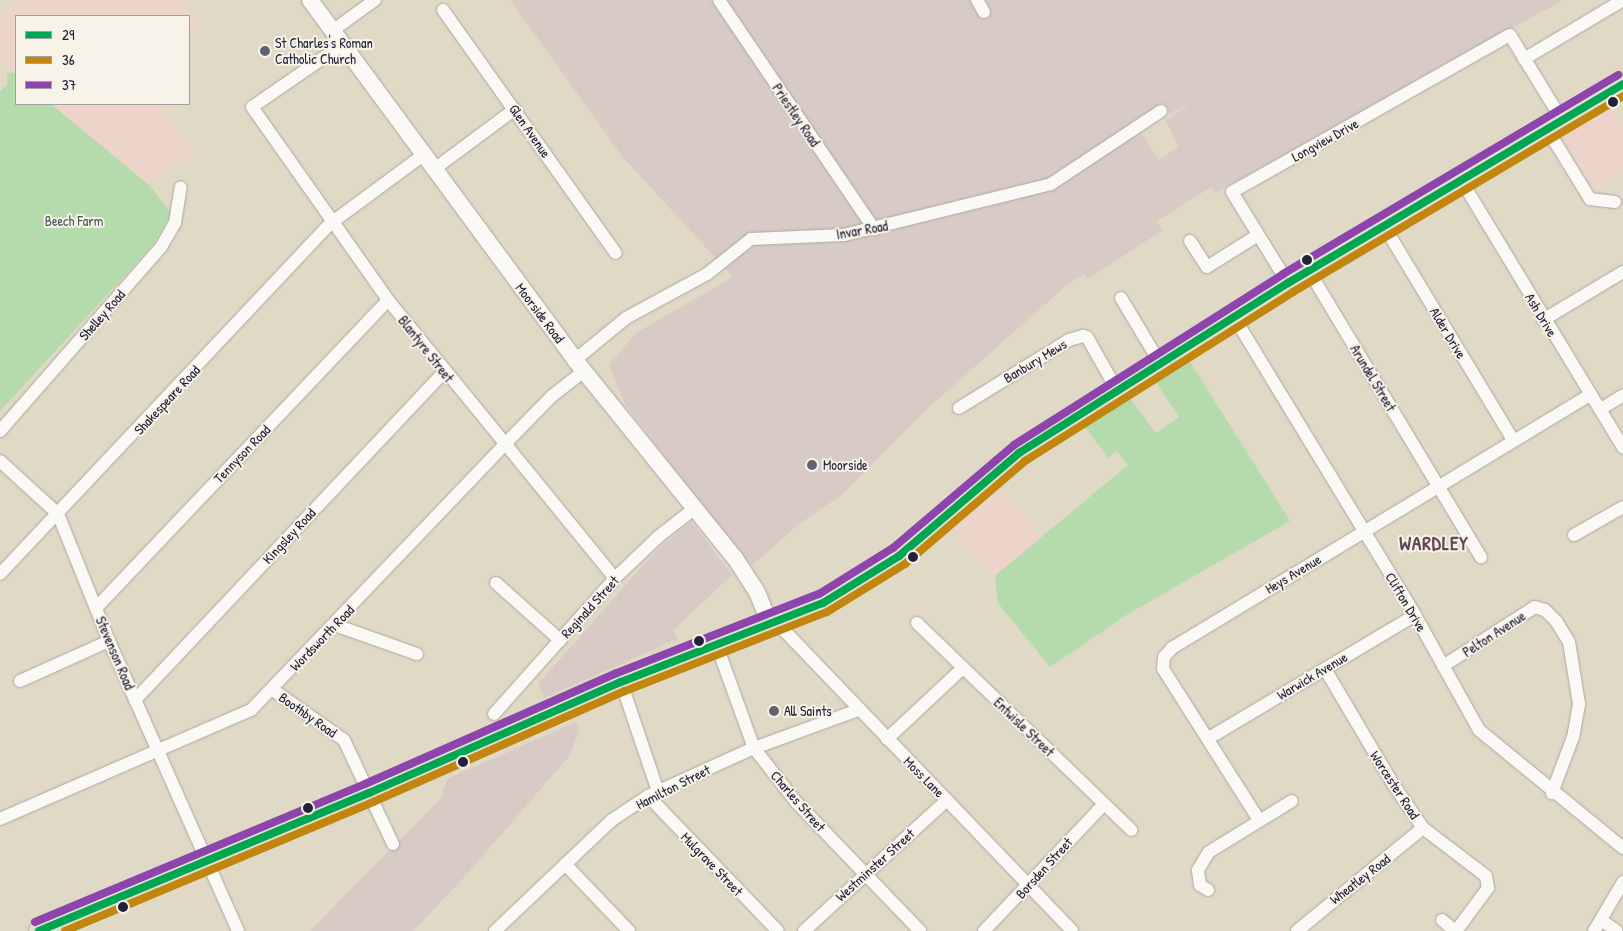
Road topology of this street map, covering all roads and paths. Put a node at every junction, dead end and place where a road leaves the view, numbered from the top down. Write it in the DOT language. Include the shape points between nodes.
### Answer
graph roads {
  1 [pos="310,0"];
  2 [pos="375,0"];
  3 [pos="718,0"];
  4 [pos="977,0"];
  5 [pos="1623,0"];
  6 [pos="443,10"];
  7 [pos="984,12"];
  8 [pos="332,31"];
  9 [pos="342,45"];
  10 [pos="1524,59"];
  11 [pos="1623,84"];
  12 [pos="515,110"];
  13 [pos="1161,111"];
  14 [pos="1554,125"];
  15 [pos="422,156"];
  16 [pos="433,170"];
  17 [pos="1461,180"];
  18 [pos="181,188"];
  19 [pos="1616,202"];
  20 [pos="331,223"];
  21 [pos="1384,226"];
  22 [pos="874,229"];
  23 [pos="1258,235"];
  24 [pos="1190,241"];
  25 [pos="616,252"];
  26 [pos="1309,271"];
  27 [pos="1623,272"];
  28 [pos="1288,283"];
  29 [pos="1121,298"];
  30 [pos="388,300"];
  31 [pos="1234,316"];
  32 [pos="1544,320"];
  33 [pos="1160,363"];
  34 [pos="580,365"];
  35 [pos="444,372"];
  36 [pos="1118,390"];
  37 [pos="1589,395"];
  38 [pos="1623,395"];
  39 [pos="959,408"];
  40 [pos="1601,409"];
  41 [pos="0,431"];
  42 [pos="1512,440"];
  43 [pos="504,444"];
  44 [pos="1623,448"];
  45 [pos="0,461"];
  46 [pos="1438,485"];
  47 [pos="1623,507"];
  48 [pos="695,508"];
  49 [pos="58,514"];
  50 [pos="1362,532"];
  51 [pos="1574,535"];
  52 [pos="1481,557"];
  53 [pos="0,574"];
  54 [pos="615,578"];
  55 [pos="496,583"];
  56 [pos="96,608"];
  57 [pos="1415,615"];
  58 [pos="917,623"];
  59 [pos="773,624"];
  60 [pos="335,625"];
  61 [pos="560,640"];
  62 [pos="109,641"];
  63 [pos="717,646"];
  64 [pos="417,654"];
  65 [pos="1443,666"];
  66 [pos="963,668"];
  67 [pos="1325,669"];
  68 [pos="20,681"];
  69 [pos="618,684"];
  70 [pos="273,690"];
  71 [pos="135,700"];
  72 [pos="858,710"];
  73 [pos="494,714"];
  74 [pos="1209,738"];
  75 [pos="887,739"];
  76 [pos="754,748"];
  77 [pos="158,752"];
  78 [pos="1552,792"];
  79 [pos="653,793"];
  80 [pos="369,794"];
  81 [pos="947,800"];
  82 [pos="1292,801"];
  83 [pos="1104,804"];
  84 [pos="0,819"];
  85 [pos="1259,820"];
  86 [pos="1423,828"];
  87 [pos="1131,830"];
  88 [pos="392,844"];
  89 [pos="1623,848"];
  90 [pos="208,862"];
  91 [pos="565,864"];
  92 [pos="865,874"];
  93 [pos="1623,882"];
  94 [pos="1029,887"];
  95 [pos="1200,889"];
  96 [pos="1442,920"];
  97 [pos="1601,920"];
  98 [pos="39,931"];
  99 [pos="238,931"];
  100 [pos="496,931"];
  101 [pos="629,931"];
  102 [pos="778,931"];
  103 [pos="804,931"];
  104 [pos="920,931"];
  105 [pos="984,931"];
  106 [pos="1072,931"];
  107 [pos="1297,931"];
  108 [pos="1455,931"];
  109 [pos="1594,931"];
  110 [pos="1617,931"];
  1 -- 8 [label="street, Moorside Road"];
  2 -- 8 [label="street"];
  3 -- 22 [label="street, Priestley Road"];
  4 -- 7 [label="street"];
  5 -- 10 [label="street"];
  6 -- 12 [label="street, Glen Avenue"];
  8 -- 9 [label="street, Moorside Road"];
  9 -- 15 [label="street, Moorside Road"];
  9 -- 20 [label="street, Blantyre Street" via="252,107"];
  10 -- 14 [label="street"];
  10 -- 23 [label="street, Longview Drive" via="1510,35 1232,192"];
  11 -- 14 [label="main road"];
  12 -- 16 [label="street"];
  12 -- 25 [label="street, Glen Avenue"];
  13 -- 22 [label="street, Invar Road" via="1051,184"];
  14 -- 17 [label="main road"];
  14 -- 19 [label="street" via="1590,199"];
  15 -- 16 [label="street, Moorside Road"];
  15 -- 20 [label="street, Shakespeare Road"];
  16 -- 34 [label="street, Moorside Road"];
  17 -- 21 [label="main road"];
  17 -- 32 [label="street, Ash Drive"];
  18 -- 41 [label="street, Shelley Road" via="175,223 161,248"];
  20 -- 30 [label="street, Blantyre Street"];
  20 -- 49 [label="street, Shakespeare Road"];
  21 -- 26 [label="main road"];
  21 -- 42 [label="street, Alder Drive"];
  22 -- 34 [label="street, Invar Road" via="844,236 751,239 707,274 626,318"];
  23 -- 24 [label="street" via="1208,267"];
  23 -- 28 [label="street, Longview Drive"];
  26 -- 28 [label="main road"];
  26 -- 46 [label="street, Arundel Street"];
  27 -- 32 [label="street"];
  28 -- 31 [label="main road"];
  29 -- 33 [label="street"];
  30 -- 35 [label="street, Blantyre Street"];
  30 -- 56 [label="street, Tennyson Road"];
  31 -- 33 [label="main road"];
  31 -- 50 [label="street, Clifton Drive"];
  32 -- 37 [label="street, Ash Drive"];
  33 -- 36 [label="main road"];
  34 -- 43 [label="street, Wordsworth Road"];
  34 -- 48 [label="street, Moorside Road"];
  35 -- 43 [label="street, Blantyre Street"];
  35 -- 71 [label="street, Kingsley Road"];
  36 -- 39 [label="street, Banbury Mews" via="1087,337 1083,336 1068,340"];
  36 -- 59 [label="main road" via="1020,453 899,556 860,583"];
  37 -- 40 [label="street, Ash Drive"];
  37 -- 42 [label="street, Heys Avenue"];
  38 -- 40 [label="street"];
  40 -- 44 [label="street, Ash Drive"];
  42 -- 46 [label="street, Heys Avenue"];
  43 -- 54 [label="street, Blantyre Street"];
  43 -- 60 [label="street, Wordsworth Road"];
  45 -- 49 [label="street, Stevenson Road"];
  46 -- 50 [label="street, Heys Avenue"];
  46 -- 52 [label="street, Arundel Street"];
  47 -- 51 [label="street"];
  48 -- 54 [label="street, Reginald Street" via="658,537"];
  48 -- 59 [label="street, Moorside Road" via="735,558"];
  49 -- 53 [label="street, Shakespeare Road"];
  49 -- 56 [label="street, Stevenson Road"];
  50 -- 57 [label="street, Clifton Drive"];
  50 -- 74 [label="street, Heys Avenue" via="1172,648 1164,657 1163,669"];
  54 -- 61 [label="street, Reginald Street"];
  55 -- 61 [label="street"];
  56 -- 62 [label="street, Stevenson Road"];
  57 -- 65 [label="street, Clifton Drive"];
  57 -- 67 [label="street, Warwick Avenue"];
  58 -- 66 [label="street, Entwisle Street"];
  59 -- 63 [label="main road"];
  59 -- 72 [label="street, Moss Lane"];
  60 -- 64 [label="street"];
  60 -- 70 [label="street, Wordsworth Road"];
  61 -- 73 [label="street, Reginald Street"];
  62 -- 68 [label="street"];
  62 -- 71 [label="street, Stevenson Road"];
  63 -- 69 [label="main road"];
  63 -- 76 [label="street, Charles Street"];
  65 -- 78 [label="street, Clifton Drive" via="1479,730"];
  65 -- 78 [label="street, Pelton Avenue" via="1535,607 1546,610 1569,642 1579,704 1573,737"];
  66 -- 75 [label="street"];
  66 -- 83 [label="street, Entwisle Street"];
  67 -- 74 [label="street, Warwick Avenue"];
  67 -- 86 [label="street, Worcester Road"];
  69 -- 79 [label="street, Mulgrave Street"];
  69 -- 80 [label="main road"];
  70 -- 77 [label="street, Wordsworth Road" via="251,710"];
  70 -- 80 [label="street, Boothby Road" via="338,734"];
  71 -- 77 [label="street, Stevenson Road"];
  72 -- 75 [label="street, Moss Lane"];
  72 -- 76 [label="street, Hamilton Street"];
  74 -- 85 [label="street, Heys Avenue"];
  75 -- 81 [label="street, Moss Lane"];
  76 -- 79 [label="street, Hamilton Street"];
  76 -- 92 [label="street, Charles Street" via="796,802"];
  77 -- 84 [label="street, Wordsworth Road"];
  77 -- 90 [label="street, Stevenson Road"];
  78 -- 89 [label="street, Clifton Drive"];
  79 -- 91 [label="street, Hamilton Street" via="612,820"];
  79 -- 102 [label="street, Mulgrave Street"];
  80 -- 88 [label="street, Boothby Road"];
  80 -- 90 [label="main road"];
  81 -- 92 [label="street, Westminster Street"];
  81 -- 94 [label="street, Moss Lane"];
  82 -- 85 [label="street"];
  83 -- 87 [label="street, Entwisle Street"];
  83 -- 94 [label="street, Borsden Street"];
  85 -- 95 [label="street" via="1205,856 1198,870"];
  86 -- 107 [label="street, Wheatley Road"];
  86 -- 108 [label="street, Worcester Road" via="1486,876 1489,883"];
  90 -- 98 [label="main road"];
  90 -- 99 [label="street, Stevenson Road"];
  91 -- 100 [label="street, Hamilton Street"];
  91 -- 101 [label="street"];
  92 -- 103 [label="street, Westminster Street"];
  92 -- 104 [label="street, Charles Street"];
  93 -- 97 [label="street"];
  94 -- 105 [label="street, Borsden Street"];
  94 -- 106 [label="street, Moss Lane"];
  96 -- 108 [label="street"];
  97 -- 109 [label="street"];
  97 -- 110 [label="street"];
}
